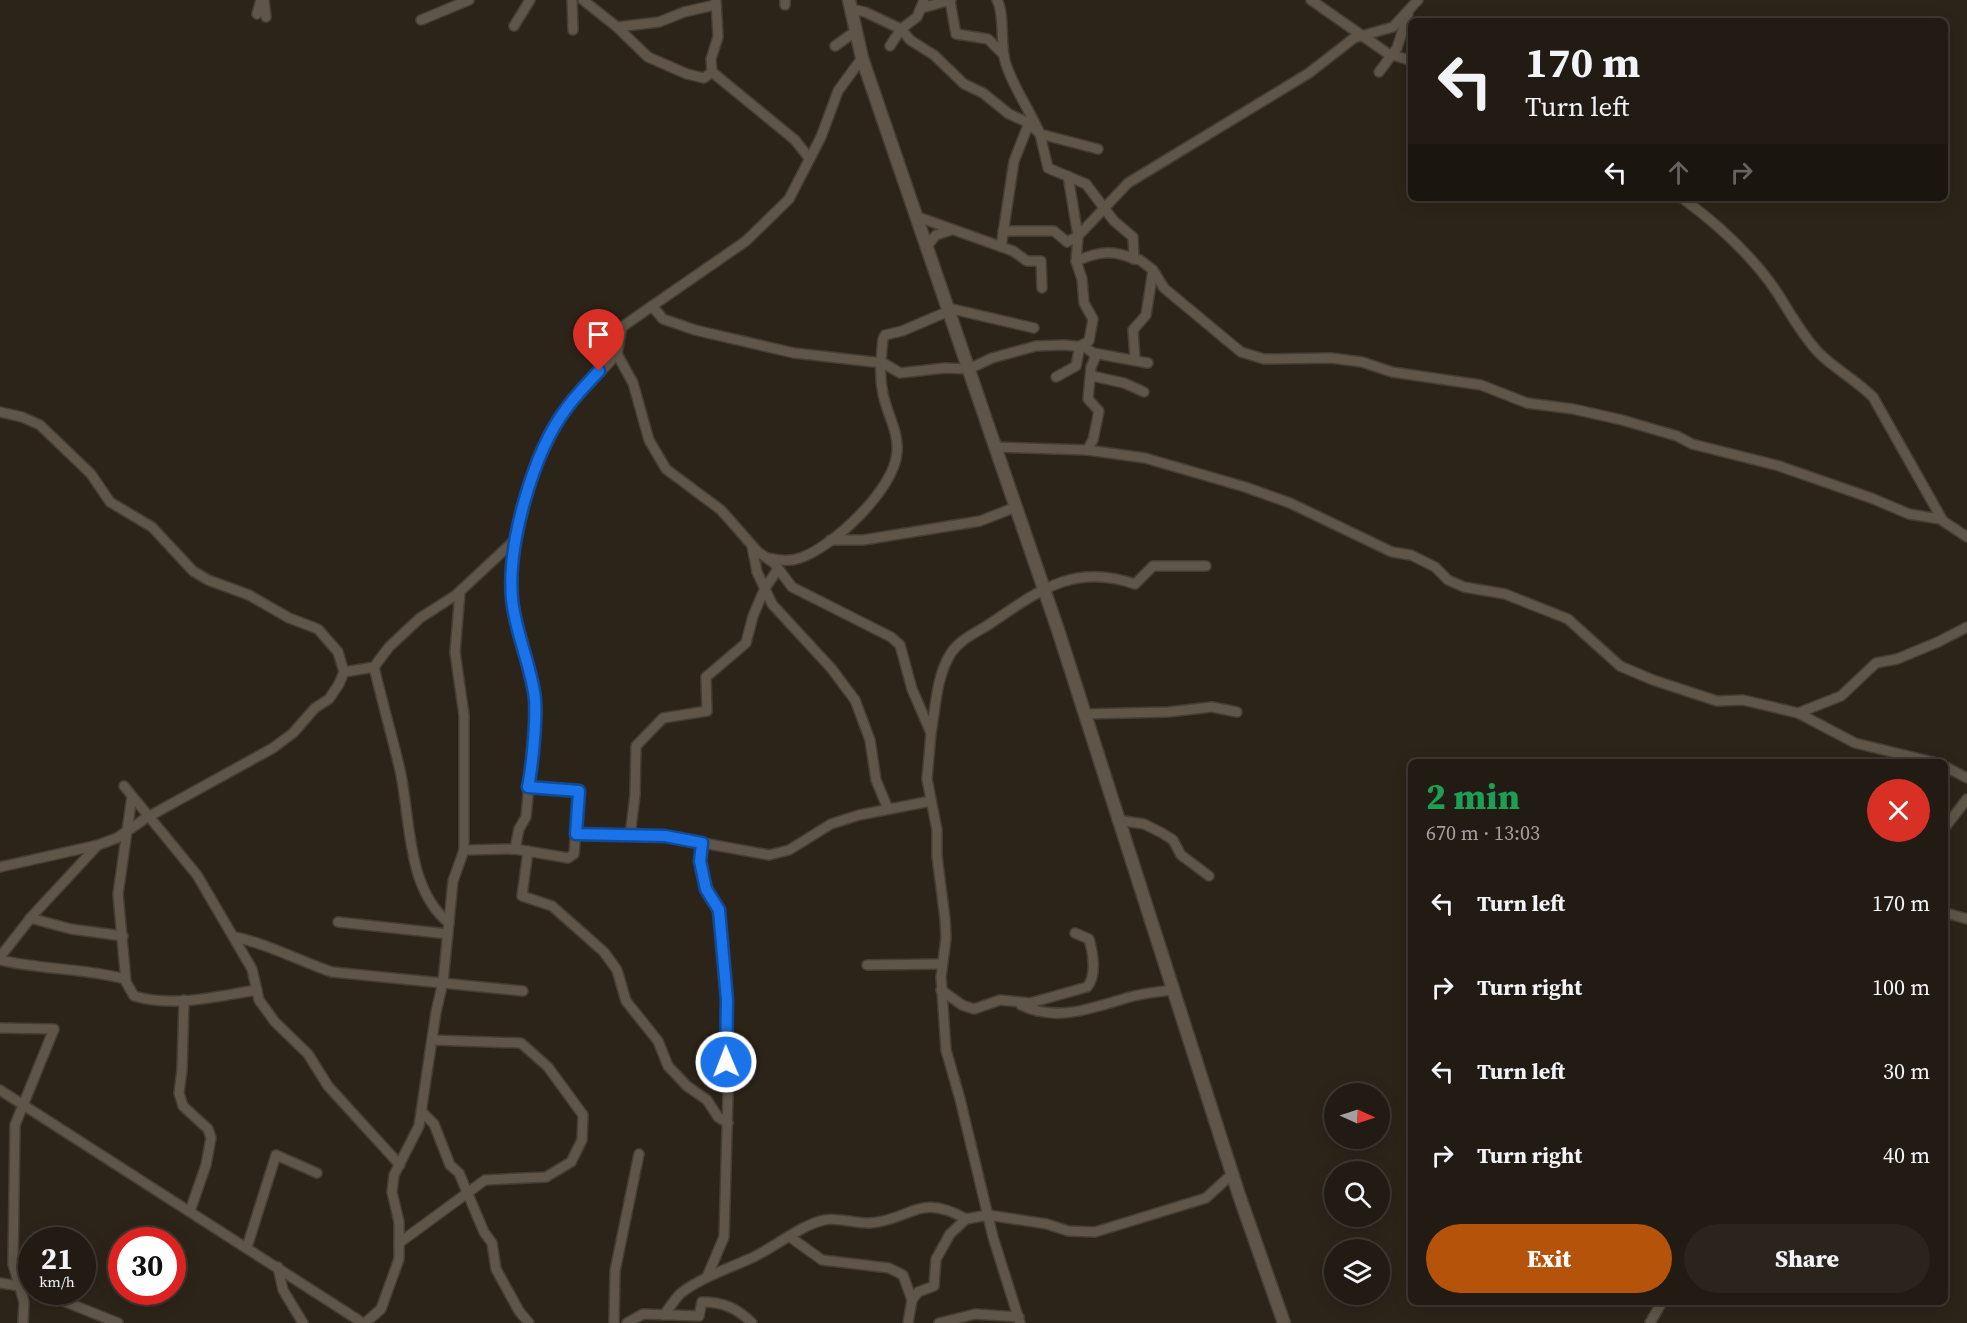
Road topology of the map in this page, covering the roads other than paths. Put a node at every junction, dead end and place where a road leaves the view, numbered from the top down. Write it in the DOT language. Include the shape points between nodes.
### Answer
graph roads {
  1 [pos="263,0"];
  2 [pos="469,0"];
  3 [pos="530,0"];
  4 [pos="572,0"];
  5 [pos="583,0"];
  6 [pos="950,0"];
  7 [pos="997,0"];
  8 [pos="1311,0"];
  9 [pos="1418,0"];
  10 [pos="716,3"];
  11 [pos="850,4"];
  12 [pos="923,4"];
  13 [pos="1408,11"];
  14 [pos="261,15"];
  15 [pos="421,20"];
  16 [pos="514,26"];
  17 [pos="617,27"];
  18 [pos="901,28"];
  19 [pos="573,30"];
  20 [pos="856,31"];
  21 [pos="1361,36"];
  22 [pos="835,46"];
  23 [pos="890,46"];
  24 [pos="1392,55"];
  25 [pos="1004,56"];
  26 [pos="862,58"];
  27 [pos="1408,60"];
  28 [pos="712,72"];
  29 [pos="1379,72"];
  30 [pos="1029,123"];
  31 [pos="1040,134"];
  32 [pos="1098,149"];
  33 [pos="809,158"];
  34 [pos="1068,176"];
  35 [pos="1686,201"];
  36 [pos="1105,210"];
  37 [pos="918,217"];
  38 [pos="951,230"];
  39 [pos="1003,231"];
  40 [pos="1078,236"];
  41 [pos="926,247"];
  42 [pos="1001,247"];
  43 [pos="1134,259"];
  44 [pos="1076,261"];
  45 [pos="1153,270"];
  46 [pos="1042,288"];
  47 [pos="652,306"];
  48 [pos="948,310"];
  49 [pos="1034,328"];
  50 [pos="1080,346"];
  51 [pos="1093,353"];
  52 [pos="617,354"];
  53 [pos="1135,359"];
  54 [pos="880,362"];
  55 [pos="1148,363"];
  56 [pos="969,369"];
  57 [pos="1092,376"];
  58 [pos="1056,377"];
  59 [pos="1144,392"];
  60 [pos="0,411"];
  61 [pos="995,447"];
  62 [pos="1087,450"];
  63 [pos="1016,507"];
  64 [pos="1943,520"];
  65 [pos="1967,537"];
  66 [pos="517,538"];
  67 [pos="830,540"];
  68 [pos="752,546"];
  69 [pos="766,558"];
  70 [pos="1206,566"];
  71 [pos="778,568"];
  72 [pos="765,588"];
  73 [pos="1044,588"];
  74 [pos="460,592"];
  75 [pos="1967,627"];
  76 [pos="374,667"];
  77 [pos="344,672"];
  78 [pos="1237,712"];
  79 [pos="1798,713"];
  80 [pos="1084,714"];
  81 [pos="931,733"];
  82 [pos="1921,759"];
  83 [pos="1948,767"];
  84 [pos="1967,778"];
  85 [pos="124,786"];
  86 [pos="528,787"];
  87 [pos="132,796"];
  88 [pos="1967,799"];
  89 [pos="931,801"];
  90 [pos="888,809"];
  91 [pos="149,816"];
  92 [pos="1117,820"];
  93 [pos="1948,823"];
  94 [pos="127,831"];
  95 [pos="576,834"];
  96 [pos="630,836"];
  97 [pos="702,843"];
  98 [pos="98,845"];
  99 [pos="515,849"];
  100 [pos="464,850"];
  101 [pos="528,851"];
  102 [pos="0,867"];
  103 [pos="1209,876"];
  104 [pos="1948,914"];
  105 [pos="30,918"];
  106 [pos="1967,919"];
  107 [pos="338,922"];
  108 [pos="449,924"];
  109 [pos="1075,933"];
  110 [pos="448,934"];
  111 [pos="123,936"];
  112 [pos="235,938"];
  113 [pos="0,958"];
  114 [pos="941,964"];
  115 [pos="867,965"];
  116 [pos="125,979"];
  117 [pos="443,982"];
  118 [pos="257,990"];
  119 [pos="941,990"];
  120 [pos="1172,990"];
  121 [pos="524,991"];
  122 [pos="184,1000"];
  123 [pos="1016,1003"];
  124 [pos="0,1028"];
  125 [pos="432,1040"];
  126 [pos="0,1090"];
  127 [pos="23,1106"];
  128 [pos="422,1112"];
  129 [pos="728,1123"];
  130 [pos="639,1154"];
  131 [pos="400,1165"];
  132 [pos="316,1173"];
  133 [pos="1232,1174"];
  134 [pos="468,1192"];
  135 [pos="190,1210"];
  136 [pos="988,1215"];
  137 [pos="966,1219"];
  138 [pos="790,1237"];
  139 [pos="399,1244"];
  140 [pos="247,1247"];
  141 [pos="278,1267"];
  142 [pos="707,1277"];
  143 [pos="0,1282"];
  144 [pos="17,1284"];
  145 [pos="912,1300"];
  146 [pos="73,1305"];
  147 [pos="1660,1305"];
  148 [pos="664,1315"];
  149 [pos="1020,1320"];
  150 [pos="23,1323"];
  151 [pos="118,1323"];
  152 [pos="303,1323"];
  153 [pos="364,1323"];
  154 [pos="530,1323"];
  155 [pos="614,1323"];
  156 [pos="627,1323"];
  157 [pos="752,1323"];
  158 [pos="908,1323"];
  159 [pos="939,1323"];
  160 [pos="1284,1323"];
  161 [pos="1650,1323"];
  1 -- 14 [label="street"];
  2 -- 15 [label="street"];
  3 -- 16 [label="street"];
  4 -- 19 [label="street"];
  5 -- 17 [label="street"];
  6 -- 12 [label="street"];
  6 -- 25 [label="street" via="956,34 988,39"];
  7 -- 25 [label="street"];
  8 -- 21 [label="street"];
  9 -- 13 [label="street"];
  10 -- 17 [label="street" via="658,22"];
  10 -- 28 [label="street" via="718,37 711,59"];
  11 -- 18 [label="street"];
  11 -- 20 [label="street"];
  12 -- 18 [label="street" via="917,17"];
  13 -- 21 [label="street" via="1393,27"];
  13 -- 24 [label="street" via="1398,48"];
  17 -- 28 [label="street" via="648,57 660,63 699,78"];
  18 -- 23 [label="street"];
  18 -- 30 [label="street" via="963,84"];
  20 -- 22 [label="street"];
  20 -- 26 [label="street"];
  21 -- 24 [label="street"];
  21 -- 36 [label="street" via="1333,52 1309,73 1128,183"];
  24 -- 27 [label="street"];
  24 -- 29 [label="street"];
  25 -- 31 [label="street"];
  26 -- 33 [label="street" via="838,91"];
  26 -- 37 [label="street"];
  28 -- 33 [label="street" via="795,140"];
  30 -- 31 [label="street"];
  30 -- 39 [label="street" via="1014,161"];
  31 -- 32 [label="street"];
  31 -- 34 [label="street" via="1048,168"];
  33 -- 47 [label="street" via="789,199 746,241"];
  34 -- 36 [label="street" via="1086,184"];
  34 -- 40 [label="street"];
  35 -- 64 [label="street" via="1724,230 1769,281 1819,352 1872,397"];
  36 -- 40 [label="street"];
  36 -- 43 [label="street" via="1133,237"];
  37 -- 38 [label="street"];
  37 -- 41 [label="street"];
  38 -- 41 [label="street" via="936,236"];
  38 -- 42 [label="street"];
  39 -- 40 [label="street" via="1054,231 1067,242"];
  39 -- 42 [label="street"];
  40 -- 44 [label="street"];
  41 -- 48 [label="street"];
  42 -- 46 [label="street" via="1028,261 1041,261"];
  43 -- 44 [label="street" via="1114,251 1098,252"];
  43 -- 45 [label="street"];
  44 -- 50 [label="street" via="1084,303 1093,319 1089,341"];
  45 -- 53 [label="street" via="1146,315 1133,330"];
  45 -- 64 [label="street" via="1164,288 1241,352 1264,359 1331,358 1362,362 1392,372 1481,385 1527,403 1600,414 1677,435 1692,444 1779,466 1909,514 1928,514"];
  47 -- 52 [label="street" via="622,327"];
  47 -- 54 [label="street" via="663,319 695,330 794,353"];
  48 -- 49 [label="street"];
  48 -- 54 [label="street" via="885,335"];
  48 -- 56 [label="street"];
  50 -- 51 [label="street"];
  50 -- 56 [label="street" via="1036,346"];
  50 -- 58 [label="street" via="1076,366"];
  51 -- 53 [label="street"];
  51 -- 57 [label="street"];
  52 -- 66 [label="street" via="556,425 537,465"];
  52 -- 68 [label="street" via="633,383 649,440 666,469 721,510"];
  53 -- 55 [label="street"];
  54 -- 56 [label="street" via="900,374"];
  54 -- 67 [label="street" via="883,396 895,432 897,453 880,492"];
  56 -- 61 [label="street"];
  57 -- 59 [label="street"];
  57 -- 62 [label="street" via="1089,399 1100,411"];
  60 -- 77 [label="street" via="40,425 91,474 110,502 152,527 193,571 318,629 338,652"];
  61 -- 62 [label="street"];
  61 -- 63 [label="street"];
  62 -- 79 [label="street" via="1188,468 1290,503 1392,552 1411,555 1464,587 1505,594 1568,619 1620,666 1653,680 1717,702 1743,700"];
  63 -- 67 [label="street" via="980,521 863,540"];
  63 -- 73 [label="street"];
  64 -- 65 [label="street"];
  66 -- 74 [label="street"];
  66 -- 86 [label="street" via="512,556 512,601 536,708"];
  67 -- 69 [label="street" via="800,558"];
  68 -- 69 [label="street"];
  68 -- 72 [label="street"];
  69 -- 71 [label="street"];
  70 -- 73 [label="street" via="1153,566 1135,584 1111,576 1060,580"];
  71 -- 72 [label="street"];
  71 -- 81 [label="street" via="792,586 900,645 912,689"];
  72 -- 90 [label="street" via="772,604 855,700 870,740 876,780"];
  72 -- 96 [label="street" via="746,643 706,677 707,711 663,718 636,746"];
  73 -- 80 [label="street"];
  73 -- 81 [label="street" via="953,650 939,680"];
  74 -- 76 [label="street" via="420,618"];
  74 -- 100 [label="street" via="455,652 464,715"];
  75 -- 79 [label="street" via="1917,651 1876,663 1841,696"];
  76 -- 77 [label="street"];
  76 -- 108 [label="street" via="400,770 410,844 435,912"];
  77 -- 91 [label="street" via="329,699 273,748"];
  78 -- 80 [label="street" via="1212,707"];
  79 -- 82 [label="street" via="1855,743"];
  80 -- 92 [label="street"];
  81 -- 89 [label="street" via="927,779"];
  83 -- 84 [label="street"];
  85 -- 87 [label="street"];
  86 -- 95 [label="street" via="579,791"];
  86 -- 99 [label="street" via="526,817"];
  87 -- 91 [label="street"];
  87 -- 94 [label="street"];
  88 -- 93 [label="street"];
  89 -- 90 [label="street"];
  89 -- 114 [label="street" via="945,919"];
  90 -- 97 [label="street" via="831,824 789,850 769,855"];
  91 -- 94 [label="street"];
  91 -- 112 [label="street" via="197,875"];
  92 -- 103 [label="street" via="1144,824 1162,833 1173,840 1181,855"];
  92 -- 120 [label="street"];
  94 -- 98 [label="street"];
  94 -- 111 [label="street" via="118,894"];
  95 -- 96 [label="street"];
  95 -- 101 [label="street" via="574,854 568,858"];
  96 -- 97 [label="street" via="665,836"];
  97 -- 129 [label="street" via="700,861 706,889 719,910"];
  98 -- 102 [label="street"];
  98 -- 105 [label="street"];
  99 -- 100 [label="street"];
  99 -- 101 [label="street"];
  100 -- 108 [label="street" via="453,881"];
  101 -- 129 [label="street" via="522,896 552,906 604,952 617,970 626,1001 658,1041 668,1066"];
  104 -- 106 [label="street"];
  105 -- 111 [label="street" via="71,929"];
  105 -- 113 [label="street"];
  107 -- 110 [label="street"];
  108 -- 110 [label="street"];
  109 -- 123 [label="street" via="1089,939 1094,977 1087,987 1044,1000"];
  110 -- 117 [label="street"];
  111 -- 116 [label="street"];
  112 -- 117 [label="street" via="269,946 332,972"];
  112 -- 118 [label="street" via="252,969"];
  113 -- 116 [label="street" via="54,969 98,971"];
  114 -- 115 [label="street"];
  114 -- 119 [label="street"];
  116 -- 122 [label="street" via="134,996"];
  117 -- 121 [label="street"];
  117 -- 125 [label="street"];
  118 -- 122 [label="street"];
  118 -- 131 [label="street" via="259,1000 275,1022 308,1054 328,1086"];
  119 -- 123 [label="street" via="975,1009 1000,1000"];
  119 -- 136 [label="street" via="950,1072"];
  120 -- 123 [label="street" via="1132,996 1088,1011 1042,1012"];
  120 -- 133 [label="street"];
  122 -- 135 [label="street" via="178,1093 183,1106 208,1129 211,1138"];
  124 -- 127 [label="street" via="54,1029"];
  125 -- 128 [label="street"];
  125 -- 134 [label="street" via="522,1043 548,1067 583,1115 582,1140 571,1162 546,1178 485,1180"];
  126 -- 127 [label="street"];
  127 -- 135 [label="street"];
  127 -- 144 [label="street" via="15,1125 13,1173 13,1264"];
  128 -- 131 [label="street"];
  128 -- 134 [label="street" via="434,1124 450,1165 459,1173"];
  129 -- 142 [label="street" via="724,1237"];
  130 -- 155 [label="street" via="615,1271"];
  131 -- 139 [label="street" via="392,1192"];
  132 -- 140 [label="street" via="276,1155"];
  133 -- 136 [label="street" via="1206,1198 1095,1232 1068,1231"];
  133 -- 160 [label="street"];
  134 -- 139 [label="street"];
  134 -- 154 [label="street" via="492,1243 496,1269"];
  135 -- 140 [label="street"];
  136 -- 137 [label="street"];
  136 -- 149 [label="street"];
  137 -- 138 [label="street" via="937,1208 916,1208 870,1223 824,1220"];
  137 -- 145 [label="street" via="950,1234 936,1259 934,1286 918,1292"];
  138 -- 142 [label="street"];
  138 -- 145 [label="street" via="822,1260 889,1268 903,1275"];
  139 -- 153 [label="street" via="391,1287 381,1309"];
  140 -- 141 [label="street"];
  141 -- 152 [label="street" via="283,1290"];
  141 -- 153 [label="street"];
  142 -- 148 [label="street" via="680,1294"];
  143 -- 144 [label="street"];
  144 -- 150 [label="street" via="24,1302"];
  145 -- 158 [label="street"];
  146 -- 151 [label="street"];
  147 -- 161 [label="street"];
  148 -- 156 [label="street" via="643,1314"];
  148 -- 157 [label="street" via="699,1316 702,1302 722,1302"];
  149 -- 159 [label="street" via="975,1314"];
}
